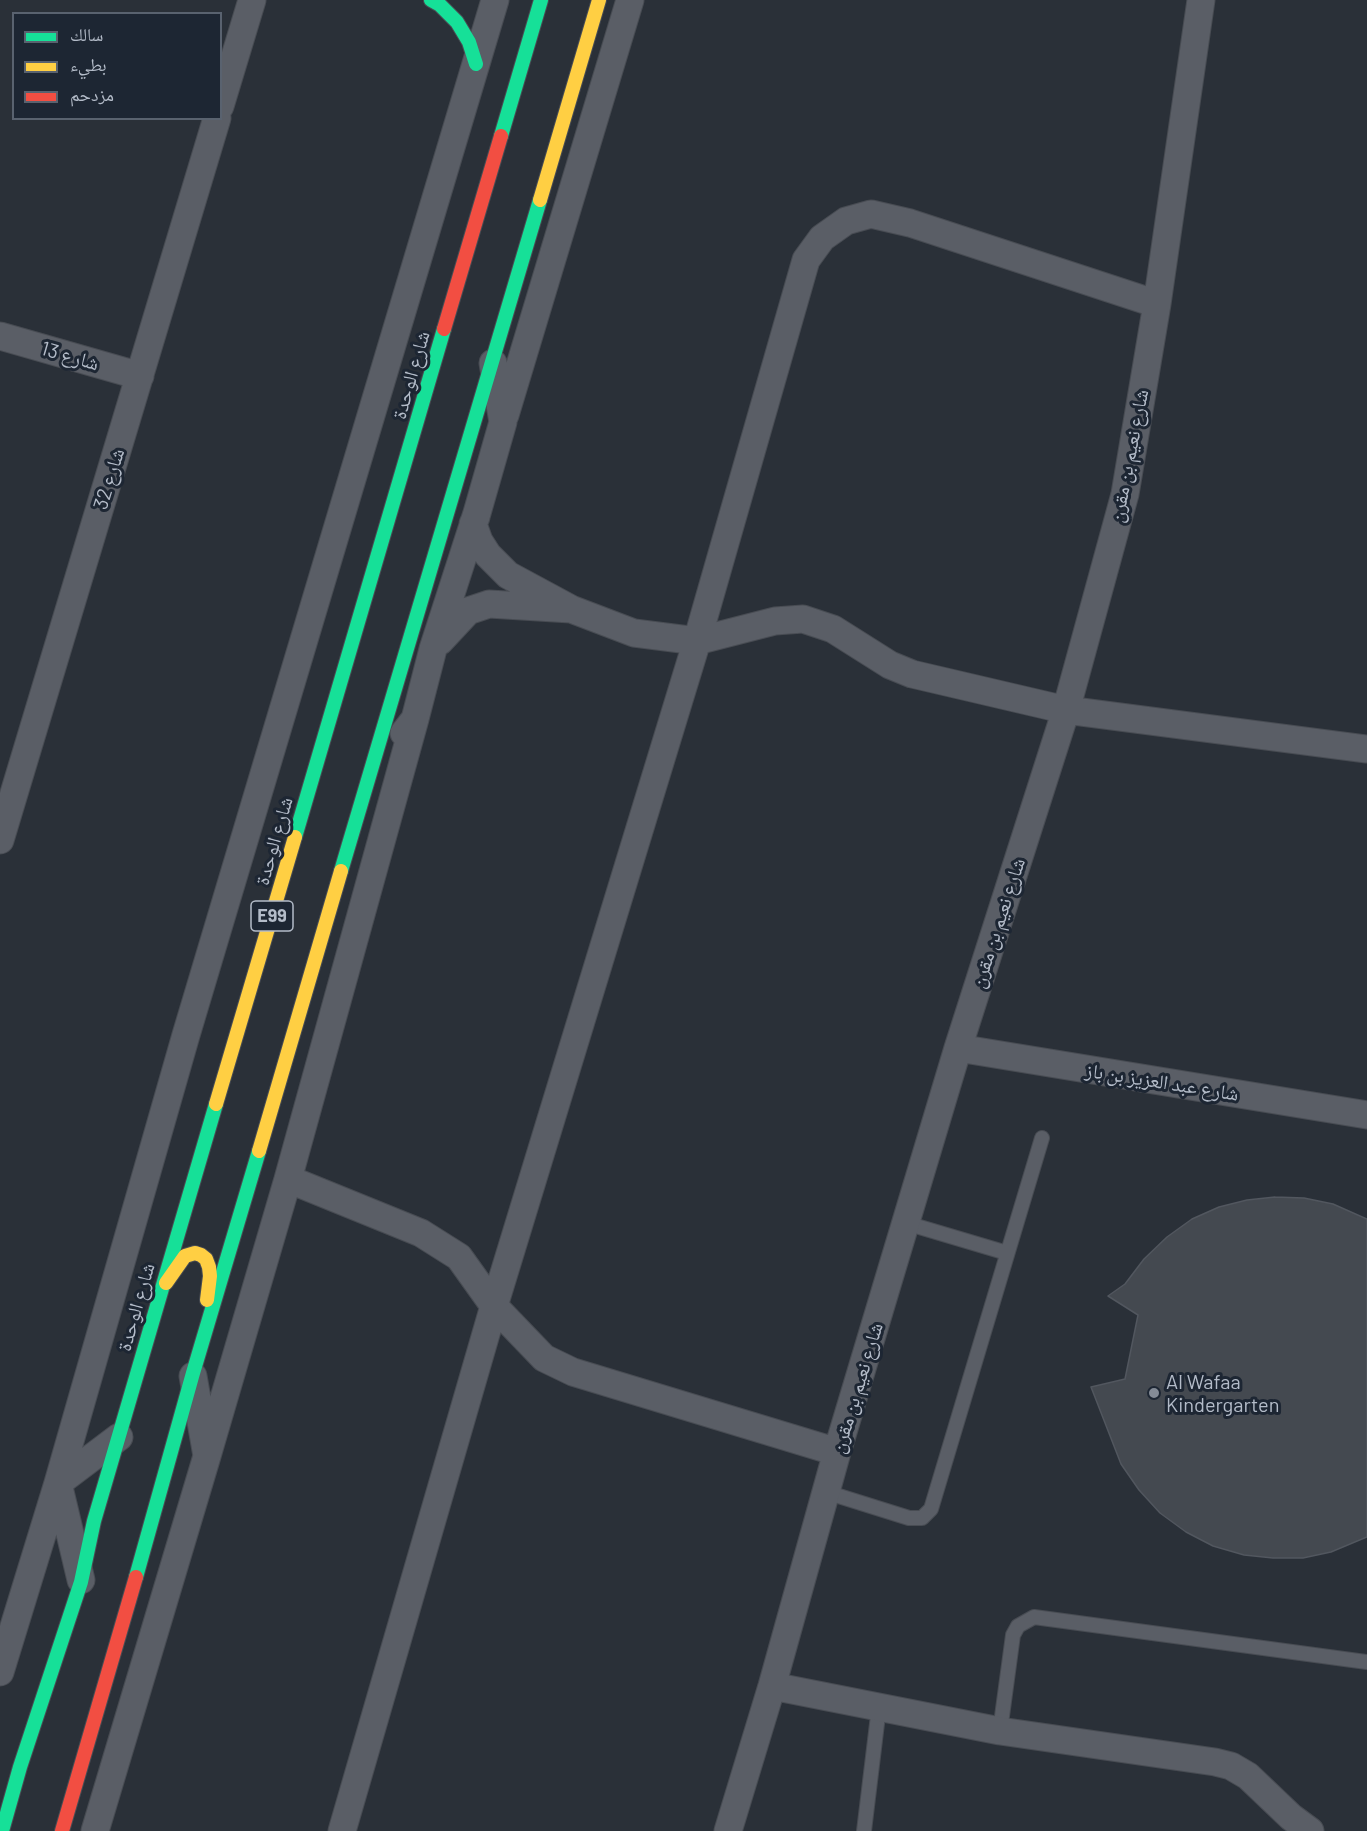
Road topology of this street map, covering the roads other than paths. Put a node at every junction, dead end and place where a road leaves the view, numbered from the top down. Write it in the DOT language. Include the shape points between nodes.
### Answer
graph roads {
  1 [pos="252,0"];
  2 [pos="431,0"];
  3 [pos="495,0"];
  4 [pos="541,0"];
  5 [pos="600,0"];
  6 [pos="630,0"];
  7 [pos="1201,0"];
  8 [pos="476,64"];
  9 [pos="222,99"];
  10 [pos="216,120"];
  11 [pos="1157,304"];
  12 [pos="0,336"];
  13 [pos="493,363"];
  14 [pos="140,376"];
  15 [pos="503,422"];
  16 [pos="477,513"];
  17 [pos="572,609"];
  18 [pos="697,641"];
  19 [pos="433,649"];
  20 [pos="1066,710"];
  21 [pos="415,719"];
  22 [pos="1367,749"];
  23 [pos="367,781"];
  24 [pos="0,840"];
  25 [pos="958,1048"];
  26 [pos="1367,1115"];
  27 [pos="1042,1138"];
  28 [pos="288,1179"];
  29 [pos="906,1223"];
  30 [pos="1007,1253"];
  31 [pos="160,1294"];
  32 [pos="494,1306"];
  33 [pos="201,1347"];
  34 [pos="193,1373"];
  35 [pos="119,1437"];
  36 [pos="837,1452"];
  37 [pos="207,1456"];
  38 [pos="58,1483"];
  39 [pos="826,1492"];
  40 [pos="81,1582"];
  41 [pos="1367,1662"];
  42 [pos="0,1672"];
  43 [pos="771,1686"];
  44 [pos="879,1707"];
  45 [pos="1000,1731"];
  46 [pos="1297,1826"];
  47 [pos="2,1831"];
  48 [pos="62,1831"];
  49 [pos="95,1831"];
  50 [pos="342,1831"];
  51 [pos="728,1831"];
  52 [pos="864,1831"];
  1 -- 9 [label="street"];
  2 -- 8 [label="main road" via="457,22"];
  3 -- 8 [label="street"];
  4 -- 31 [label="main road, شارع الوحدة / E99"];
  5 -- 13 [label="main road, E99"];
  6 -- 15 [label="street"];
  7 -- 11 [label="street, شارع نعيم بن مقرن"];
  8 -- 38 [label="street" via="186,1035"];
  10 -- 14 [label="street, شارع 32"];
  11 -- 18 [label="street" via="871,214 846,221 822,238 806,260"];
  11 -- 20 [label="street, شارع نعيم بن مقرن" via="1125,494"];
  12 -- 14 [label="street, شارع 13"];
  13 -- 15 [label="street"];
  13 -- 23 [label="main road, E99"];
  14 -- 24 [label="street, شارع 32"];
  15 -- 16 [label="street"];
  16 -- 17 [label="street" via="473,524 488,555 508,575"];
  16 -- 19 [label="street"];
  17 -- 18 [label="street" via="634,633"];
  17 -- 19 [label="street" via="489,604 468,611"];
  18 -- 20 [label="street" via="776,621 803,619 833,629 890,665 912,674"];
  18 -- 32 [label="street"];
  19 -- 21 [label="street"];
  20 -- 22 [label="street"];
  20 -- 25 [label="street, شارع نعيم بن مقرن"];
  21 -- 23 [label="street"];
  21 -- 28 [label="street"];
  23 -- 33 [label="main road, E99"];
  25 -- 26 [label="street, شارع عبد العزيز بن باز"];
  25 -- 29 [label="street, شارع نعيم بن مقرن"];
  27 -- 30 [label="lane"];
  28 -- 32 [label="street" via="421,1233 459,1257"];
  28 -- 37 [label="street"];
  29 -- 30 [label="lane"];
  29 -- 36 [label="street, شارع نعيم بن مقرن"];
  30 -- 39 [label="lane" via="932,1509 922,1518 909,1518"];
  31 -- 33 [label="main road" via="185,1256 195,1253 206,1258 210,1276"];
  31 -- 35 [label="main road, شارع الوحدة / E99"];
  32 -- 36 [label="street" via="544,1358 573,1372"];
  32 -- 50 [label="street"];
  33 -- 34 [label="main road, E99"];
  34 -- 37 [label="street"];
  34 -- 48 [label="main road, E99"];
  35 -- 38 [label="street"];
  35 -- 40 [label="main road, شارع الوحدة / E99"];
  36 -- 39 [label="street, شارع نعيم بن مقرن"];
  37 -- 49 [label="street"];
  38 -- 40 [label="street"];
  38 -- 42 [label="street"];
  39 -- 43 [label="street, شارع نعيم بن مقرن"];
  40 -- 47 [label="main road, شارع الوحدة / E99"];
  41 -- 45 [label="lane" via="1034,1617 1018,1626 1013,1635"];
  43 -- 44 [label="street"];
  43 -- 51 [label="street, شارع نعيم بن مقرن"];
  44 -- 45 [label="street"];
  44 -- 52 [label="lane"];
  45 -- 46 [label="street" via="1231,1766 1248,1776"];
}
